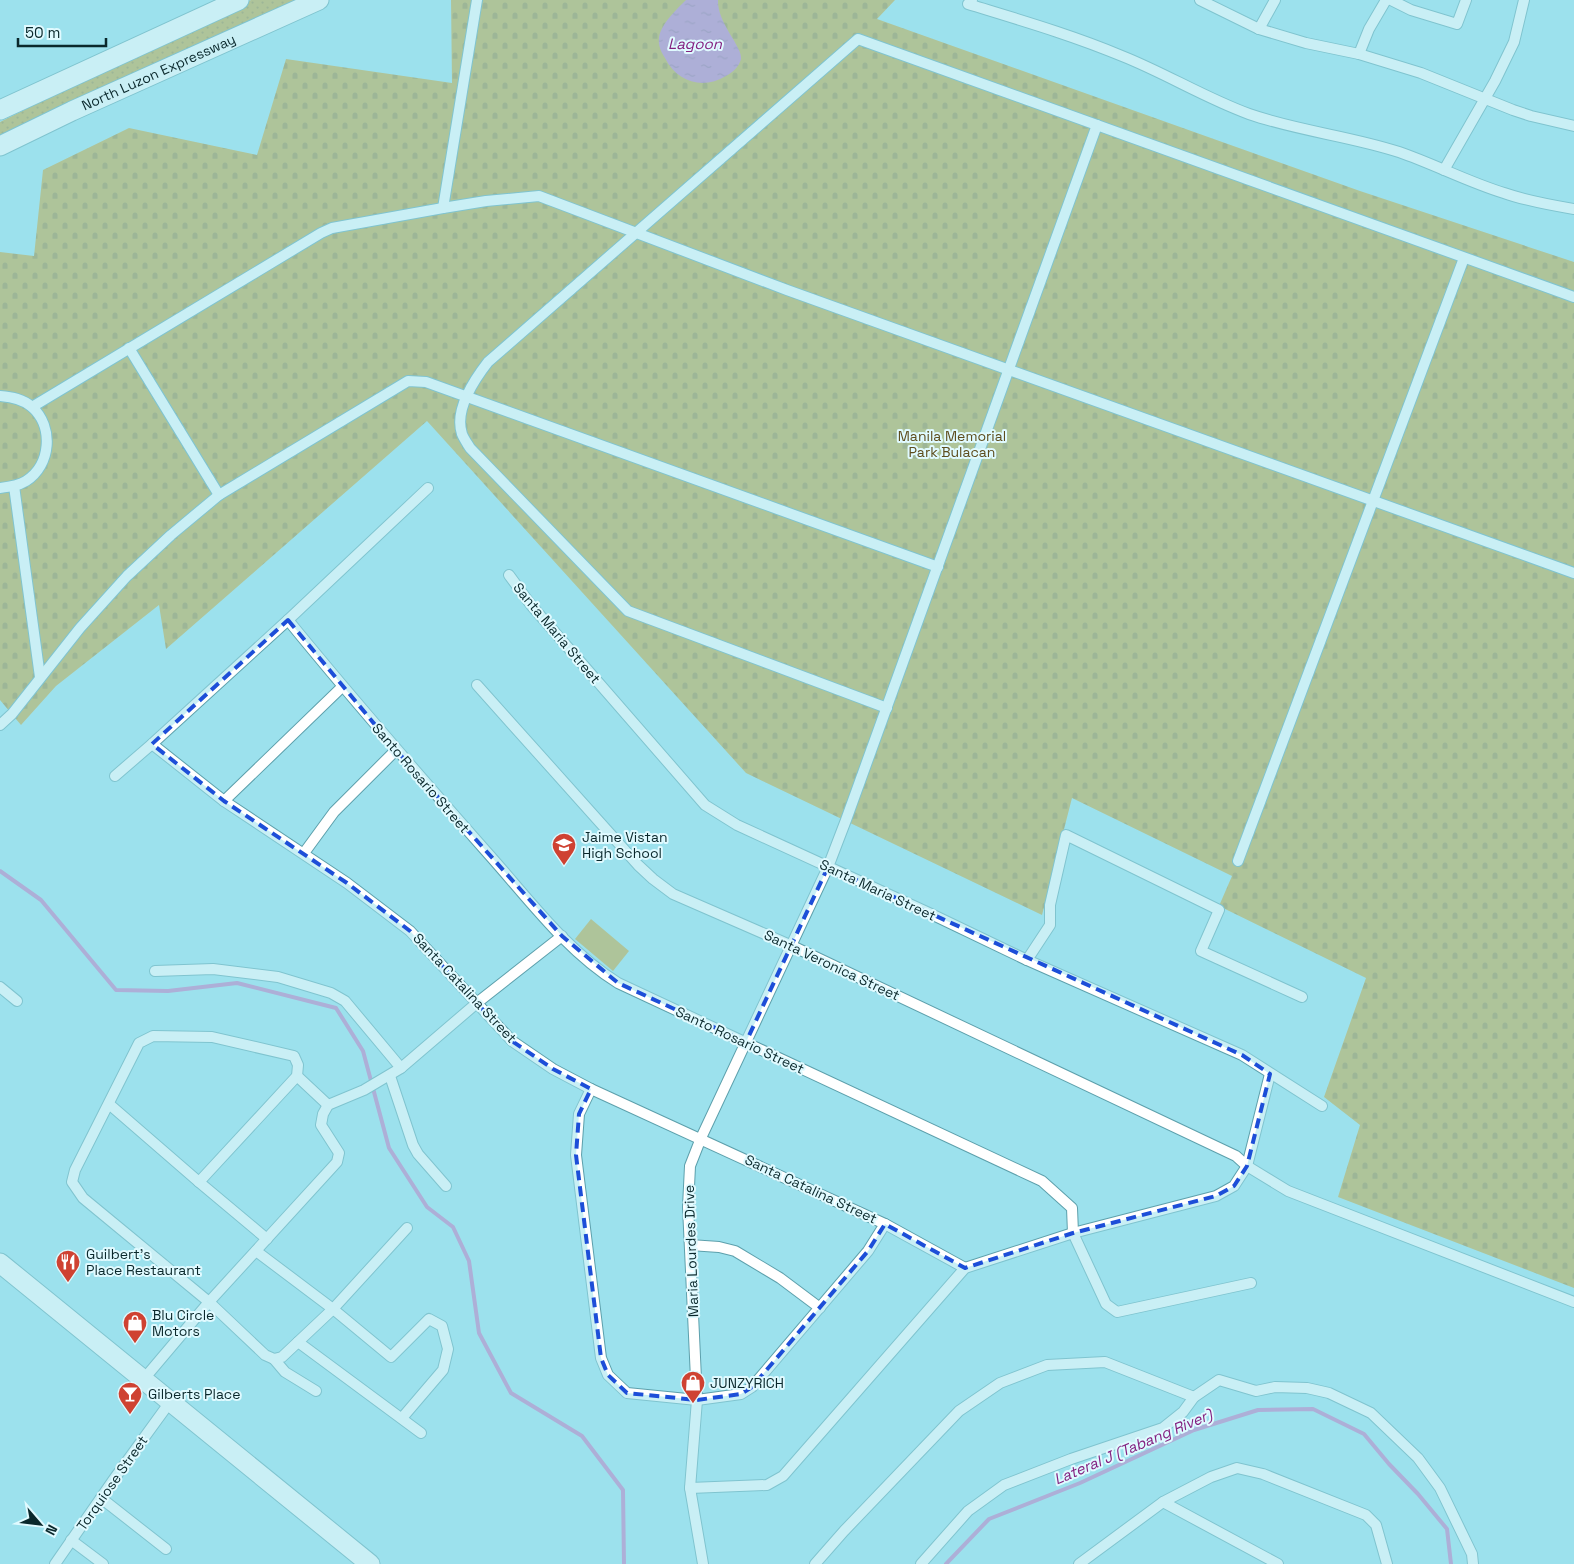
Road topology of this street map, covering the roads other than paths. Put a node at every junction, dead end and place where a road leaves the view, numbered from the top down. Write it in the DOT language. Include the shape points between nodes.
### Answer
graph roads {
  1 [pos="239,0"];
  2 [pos="319,0"];
  3 [pos="477,0"];
  4 [pos="972,0"];
  5 [pos="1200,0"];
  6 [pos="1275,0"];
  7 [pos="1386,0"];
  8 [pos="1391,0"];
  9 [pos="1466,0"];
  10 [pos="1524,0"];
  11 [pos="1259,29"];
  12 [pos="1359,54"];
  13 [pos="1486,98"];
  14 [pos="0,110"];
  15 [pos="1098,125"];
  16 [pos="1574,126"];
  17 [pos="0,146"];
  18 [pos="1444,170"];
  19 [pos="443,208"];
  20 [pos="1574,209"];
  21 [pos="634,233"];
  22 [pos="1464,258"];
  23 [pos="1574,297"];
  24 [pos="130,348"];
  25 [pos="1009,370"];
  26 [pos="0,396"];
  27 [pos="466,397"];
  28 [pos="32,407"];
  29 [pos="14,486"];
  30 [pos="0,488"];
  31 [pos="428,488"];
  32 [pos="219,495"];
  33 [pos="1373,500"];
  34 [pos="938,567"];
  35 [pos="1574,573"];
  36 [pos="508,576"];
  37 [pos="288,620"];
  38 [pos="40,677"];
  39 [pos="476,685"];
  40 [pos="342,687"];
  41 [pos="887,708"];
  42 [pos="0,725"];
  43 [pos="152,744"];
  44 [pos="396,750"];
  45 [pos="115,776"];
  46 [pos="224,801"];
  47 [pos="304,854"];
  48 [pos="1238,861"];
  49 [pos="828,867"];
  50 [pos="562,936"];
  51 [pos="790,945"];
  52 [pos="1027,960"];
  53 [pos="156,971"];
  54 [pos="0,987"];
  55 [pos="1302,997"];
  56 [pos="17,1001"];
  57 [pos="478,1002"];
  58 [pos="746,1042"];
  59 [pos="401,1068"];
  60 [pos="1270,1074"];
  61 [pos="297,1076"];
  62 [pos="387,1077"];
  63 [pos="591,1089"];
  64 [pos="109,1104"];
  65 [pos="328,1105"];
  66 [pos="1322,1106"];
  67 [pos="701,1138"];
  68 [pos="1246,1166"];
  69 [pos="199,1182"];
  70 [pos="446,1186"];
  71 [pos="885,1224"];
  72 [pos="407,1228"];
  73 [pos="1073,1233"];
  74 [pos="267,1238"];
  75 [pos="690,1244"];
  76 [pos="256,1251"];
  77 [pos="0,1264"];
  78 [pos="965,1268"];
  79 [pos="1251,1283"];
  80 [pos="209,1302"];
  81 [pos="1574,1302"];
  82 [pos="820,1308"];
  83 [pos="333,1309"];
  84 [pos="298,1342"];
  85 [pos="274,1359"];
  86 [pos="143,1380"];
  87 [pos="316,1391"];
  88 [pos="1194,1397"];
  89 [pos="696,1400"];
  90 [pos="170,1402"];
  91 [pos="402,1418"];
  92 [pos="421,1433"];
  93 [pos="690,1488"];
  94 [pos="101,1498"];
  95 [pos="1163,1502"];
  96 [pos="71,1540"];
  97 [pos="166,1549"];
  98 [pos="1082,1561"];
  99 [pos="55,1564"];
  100 [pos="103,1564"];
  101 [pos="370,1564"];
  102 [pos="704,1564"];
  103 [pos="816,1564"];
  104 [pos="921,1564"];
  105 [pos="1096,1564"];
  106 [pos="1278,1564"];
  107 [pos="1387,1564"];
  108 [pos="1473,1564"];
  1 -- 14 [label="highway"];
  2 -- 17 [label="highway, North Luzon Expressway"];
  3 -- 19 [label="street"];
  4 -- 18 [label="street" via="968,4 1061,32 1124,56 1223,104 1294,127 1375,144"];
  5 -- 11 [label="street"];
  6 -- 11 [label="street"];
  7 -- 12 [label="street" via="1368,29"];
  8 -- 9 [label="street" via="1411,10 1457,24"];
  10 -- 13 [label="street" via="1514,42"];
  11 -- 12 [label="street"];
  12 -- 13 [label="street"];
  13 -- 16 [label="street" via="1531,116"];
  13 -- 18 [label="street"];
  15 -- 21 [label="street" via="858,39"];
  15 -- 22 [label="street"];
  15 -- 25 [label="street, Maria Lourdes Drive"];
  18 -- 20 [label="street" via="1502,193"];
  19 -- 21 [label="street" via="539,196"];
  19 -- 24 [label="street" via="332,228"];
  21 -- 25 [label="street"];
  21 -- 27 [label="street" via="488,362"];
  22 -- 23 [label="street"];
  22 -- 33 [label="street"];
  24 -- 28 [label="street"];
  24 -- 32 [label="street"];
  25 -- 33 [label="street"];
  25 -- 34 [label="street, Maria Lourdes Drive"];
  26 -- 28 [label="street" via="17,399"];
  27 -- 32 [label="street" via="426,382 408,381"];
  27 -- 34 [label="street"];
  27 -- 41 [label="street" via="462,432 470,448 628,611"];
  28 -- 29 [label="street" via="46,431 44,459 27,480"];
  29 -- 30 [label="street"];
  29 -- 38 [label="street"];
  31 -- 37 [label="street"];
  32 -- 38 [label="street" via="127,576"];
  33 -- 35 [label="street"];
  33 -- 48 [label="street"];
  34 -- 41 [label="street, Maria Lourdes Drive"];
  36 -- 49 [label="street, Santa Maria Street" via="705,805 737,825"];
  37 -- 40 [label="street, Santo Rosario Street"];
  37 -- 43 [label="street"];
  38 -- 42 [label="street"];
  39 -- 51 [label="street, Santa Veronica Street" via="653,879 673,894"];
  40 -- 44 [label="street, Santo Rosario Street"];
  40 -- 46 [label="street"];
  41 -- 49 [label="street, Maria Lourdes Drive"];
  43 -- 45 [label="street"];
  43 -- 46 [label="street, Santa Catalina Street"];
  44 -- 47 [label="street" via="334,812"];
  44 -- 50 [label="street, Santo Rosario Street"];
  46 -- 47 [label="street, Santa Catalina Street"];
  47 -- 57 [label="street, Santa Catalina Street" via="347,882 410,931"];
  49 -- 51 [label="street, Maria Lourdes Drive"];
  49 -- 52 [label="street, Santa Maria Street"];
  50 -- 57 [label="street"];
  50 -- 58 [label="street, Santo Rosario Street" via="599,972 618,983"];
  51 -- 58 [label="street, Maria Lourdes Drive"];
  51 -- 68 [label="street, Santa Veronica Street" via="1236,1156"];
  52 -- 55 [label="street" via="1050,925 1050,905 1066,835 1219,910 1201,951"];
  52 -- 60 [label="street, Santa Maria Street" via="1242,1055"];
  53 -- 59 [label="street" via="213,969 278,977 331,993 345,1001"];
  54 -- 56 [label="street"];
  57 -- 59 [label="street"];
  57 -- 63 [label="street, Santa Catalina Street" via="512,1041 553,1069"];
  58 -- 67 [label="street, Maria Lourdes Drive"];
  58 -- 73 [label="street, Santo Rosario Street" via="1042,1181 1072,1208"];
  59 -- 62 [label="street"];
  60 -- 66 [label="street, Santa Maria Street"];
  60 -- 68 [label="street"];
  61 -- 64 [label="street" via="298,1064 294,1056 212,1037 153,1036 139,1043"];
  61 -- 65 [label="street"];
  61 -- 69 [label="street"];
  62 -- 65 [label="street"];
  62 -- 70 [label="street" via="413,1145"];
  63 -- 67 [label="street, Santa Catalina Street"];
  63 -- 89 [label="street" via="579,1114 576,1155 601,1358 608,1375 628,1393"];
  64 -- 69 [label="street"];
  64 -- 80 [label="street" via="72,1182 83,1198"];
  65 -- 74 [label="street" via="322,1125 339,1153 337,1162"];
  67 -- 71 [label="street, Santa Catalina Street"];
  67 -- 75 [label="street, Maria Lourdes Drive" via="690,1166"];
  68 -- 73 [label="street" via="1234,1186 1216,1196"];
  68 -- 81 [label="street, Santa Veronica Street" via="1288,1191"];
  69 -- 74 [label="street"];
  71 -- 78 [label="street, Santa Catalina Street"];
  71 -- 82 [label="street" via="868,1251"];
  72 -- 83 [label="street"];
  73 -- 78 [label="street"];
  73 -- 79 [label="street, Santo Rosario Street" via="1106,1304 1116,1312"];
  74 -- 76 [label="street"];
  75 -- 82 [label="street" via="735,1251 780,1278"];
  75 -- 89 [label="street, Maria Lourdes Drive"];
  76 -- 80 [label="street"];
  76 -- 83 [label="street"];
  77 -- 86 [label="highway"];
  78 -- 93 [label="street" via="783,1476 767,1485"];
  80 -- 85 [label="street" via="265,1355"];
  80 -- 86 [label="street"];
  82 -- 89 [label="street" via="752,1387 741,1394"];
  83 -- 84 [label="street"];
  83 -- 91 [label="street" via="390,1357 429,1319 442,1326 448,1349 442,1370"];
  84 -- 85 [label="street" via="282,1357"];
  84 -- 91 [label="street"];
  85 -- 87 [label="street" via="285,1372"];
  86 -- 90 [label="highway"];
  88 -- 103 [label="street" via="1105,1362 1047,1366 1000,1383 959,1411"];
  88 -- 104 [label="street" via="1183,1412 1163,1428 1004,1485 968,1511"];
  88 -- 108 [label="street" via="1219,1380 1256,1391 1275,1387 1307,1388 1329,1393 1371,1414 1418,1458 1440,1488 1472,1554"];
  89 -- 93 [label="street, Maria Lourdes Drive"];
  90 -- 94 [label="street, Torquiose Street"];
  90 -- 101 [label="highway"];
  91 -- 92 [label="street"];
  93 -- 102 [label="street, Maria Lourdes Drive"];
  94 -- 96 [label="street, Torquiose Street"];
  94 -- 97 [label="street"];
  95 -- 98 [label="street"];
  95 -- 106 [label="street"];
  95 -- 107 [label="street" via="1211,1477 1237,1468 1263,1474 1366,1515 1376,1525"];
  96 -- 99 [label="street, Torquiose Street"];
  96 -- 100 [label="street"];
  98 -- 105 [label="street"];
}
